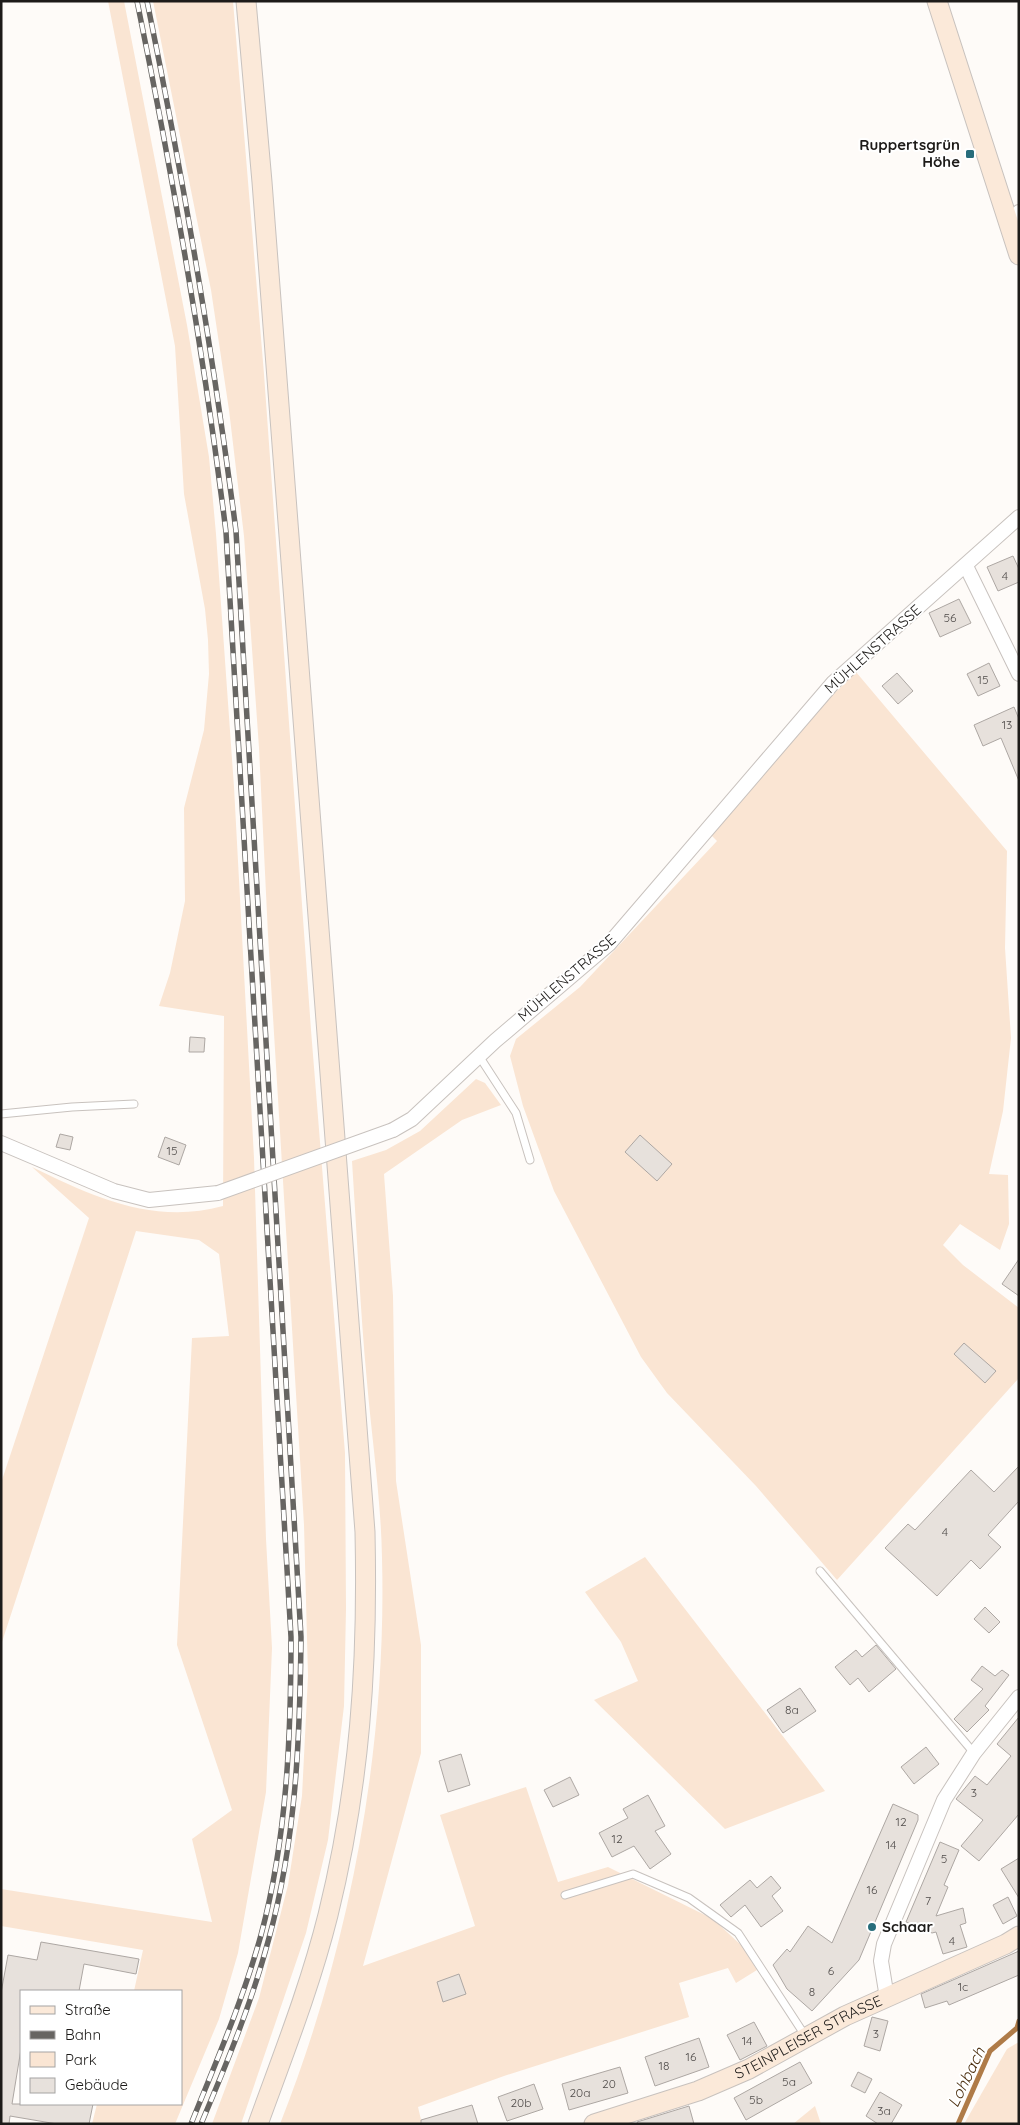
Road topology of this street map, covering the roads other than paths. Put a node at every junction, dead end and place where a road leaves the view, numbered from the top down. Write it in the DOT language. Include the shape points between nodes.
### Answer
graph roads {
  1 [pos="246,1"];
  2 [pos="937,1"];
  3 [pos="1013,218"];
  4 [pos="1019,254"];
  5 [pos="1019,517"];
  6 [pos="966,566"];
  7 [pos="1019,674"];
  8 [pos="479,1056"];
  9 [pos="134,1104"];
  10 [pos="1,1114"];
  11 [pos="1,1144"];
  12 [pos="530,1160"];
  13 [pos="820,1571"];
  14 [pos="1019,1697"];
  15 [pos="974,1753"];
  16 [pos="565,1895"];
  17 [pos="1019,1936"];
  18 [pos="887,1998"];
  19 [pos="806,2037"];
  20 [pos="258,2124"];
  21 [pos="594,2124"];
  1 -- 20 [label="main road" via="365,1532 367,1619 355,1779 328,1917"];
  2 -- 3 [label="main road"];
  3 -- 4 [label="main road"];
  5 -- 6 [label="street, MÜHLENSTRASSE"];
  6 -- 7 [label="street"];
  6 -- 8 [label="street, MÜHLENSTRASSE" via="833,683 609,944"];
  8 -- 11 [label="street, MÜHLENSTRASSE, bridge" via="412,1119 393,1130 218,1193 149,1200 114,1192"];
  8 -- 12 [label="lane" via="512,1106"];
  9 -- 10 [label="lane" via="72,1106"];
  13 -- 15 [label="lane"];
  14 -- 15 [label="street"];
  15 -- 18 [label="street" via="944,1800 884,1944 881,1961"];
  16 -- 19 [label="lane" via="633,1874 688,1898 738,1934"];
  17 -- 18 [label="main road, STEINPLEISER STRASSE"];
  18 -- 19 [label="main road, STEINPLEISER STRASSE"];
  19 -- 21 [label="main road, STEINPLEISER STRASSE" via="749,2069 698,2091"];
}
